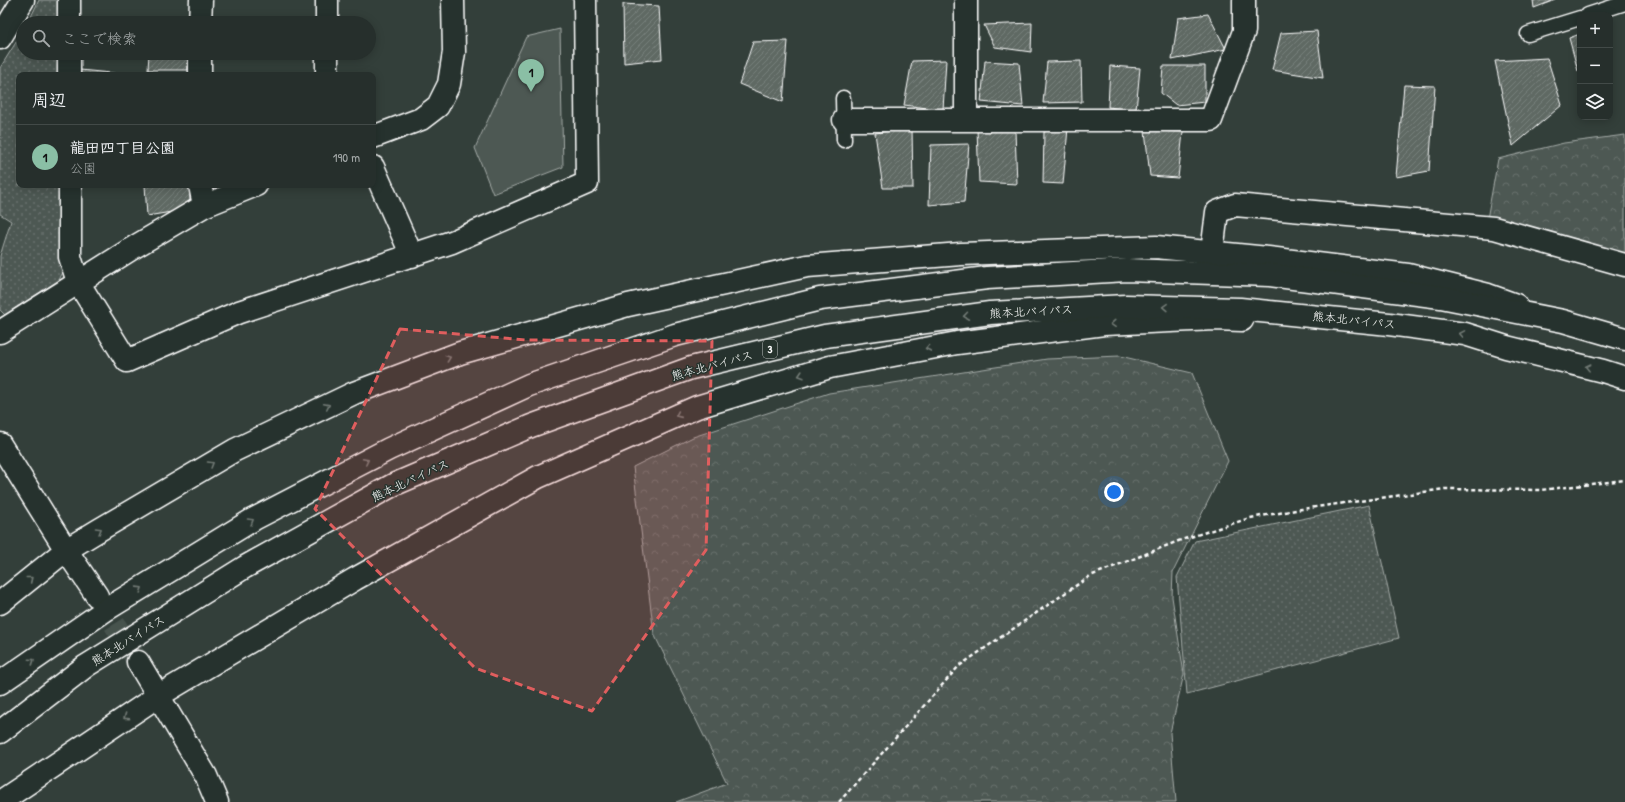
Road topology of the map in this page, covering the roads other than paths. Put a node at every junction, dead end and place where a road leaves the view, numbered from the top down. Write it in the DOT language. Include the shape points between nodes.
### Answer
graph roads {
  1 [pos="23,0"];
  2 [pos="69,0"];
  3 [pos="200,0"];
  4 [pos="327,0"];
  5 [pos="453,0"];
  6 [pos="585,0"];
  7 [pos="966,0"];
  8 [pos="1244,0"];
  9 [pos="1625,3"];
  10 [pos="1597,12"];
  11 [pos="69,16"];
  12 [pos="200,16"];
  13 [pos="327,16"];
  14 [pos="1577,19"];
  15 [pos="1528,34"];
  16 [pos="0,38"];
  17 [pos="69,60"];
  18 [pos="200,60"];
  19 [pos="327,60"];
  20 [pos="69,72"];
  21 [pos="200,72"];
  22 [pos="327,72"];
  23 [pos="844,98"];
  24 [pos="966,120"];
  25 [pos="844,130"];
  26 [pos="376,136"];
  27 [pos="376,174"];
  28 [pos="70,188"];
  29 [pos="201,188"];
  30 [pos="249,188"];
  31 [pos="204,206"];
  32 [pos="1212,252"];
  33 [pos="412,256"];
  34 [pos="1625,265"];
  35 [pos="78,282"];
  36 [pos="1562,321"];
  37 [pos="1389,324"];
  38 [pos="0,332"];
  39 [pos="1625,339"];
  40 [pos="1625,378"];
  41 [pos="0,444"];
  42 [pos="66,550"];
  43 [pos="97,596"];
  44 [pos="0,603"];
  45 [pos="138,662"];
  46 [pos="0,683"];
  47 [pos="158,696"];
  48 [pos="0,732"];
  49 [pos="0,802"];
  50 [pos="217,802"];
  1 -- 16 [label="main road"];
  2 -- 11 [label="main road"];
  3 -- 12 [label="main road"];
  4 -- 13 [label="main road"];
  5 -- 26 [label="main road" via="454,52 449,84 438,106 421,119"];
  6 -- 33 [label="main road" via="587,183 452,242"];
  7 -- 24 [label="main road"];
  8 -- 24 [label="main road" via="1244,31 1211,120"];
  9 -- 10 [label="lane"];
  14 -- 15 [label="lane"];
  17 -- 20 [label="main road"];
  18 -- 21 [label="main road"];
  19 -- 22 [label="main road"];
  23 -- 25 [label="lane"];
  24 -- 25 [label="main road"];
  27 -- 33 [label="main road"];
  28 -- 35 [label="main road" via="70,256"];
  29 -- 31 [label="main road"];
  30 -- 31 [label="main road"];
  31 -- 35 [label="main road"];
  32 -- 34 [label="main road" via="1217,212 1235,205 1494,228"];
  32 -- 36 [label="main road" via="1408,275 1488,295"];
  42 -- 32 [label="main road, one-way" via="235,450 354,393 460,353 628,305 807,266 961,254 1156,247"];
  33 -- 35 [label="main road" via="239,312 127,361"];
  35 -- 38 [label="main road"];
  36 -- 39 [label="main road"];
  46 -- 36 [label="main road, one-way" via="107,609 254,519 389,450 529,385 675,335 820,299 987,278 1127,270 1270,275 1441,297"];
  40 -- 37 [label="main road, 熊本北バイパス / 3, one-way" via="1465,334"];
  37 -- 47 [label="main road, one-way" via="1215,319 1104,324 957,343 830,367 698,407 538,477 355,579"];
  37 -- 48 [label="main road, 熊本北バイパス / 3, one-way" via="1240,309 1126,306 990,313 826,336 690,368 531,426 393,485 245,567 86,666"];
  41 -- 42 [label="main road"];
  42 -- 43 [label="main road"];
  44 -- 42 [label="main road, one-way"];
  45 -- 47 [label="main road"];
  47 -- 49 [label="main road, one-way"];
  47 -- 50 [label="main road" via="206,776"];
}
